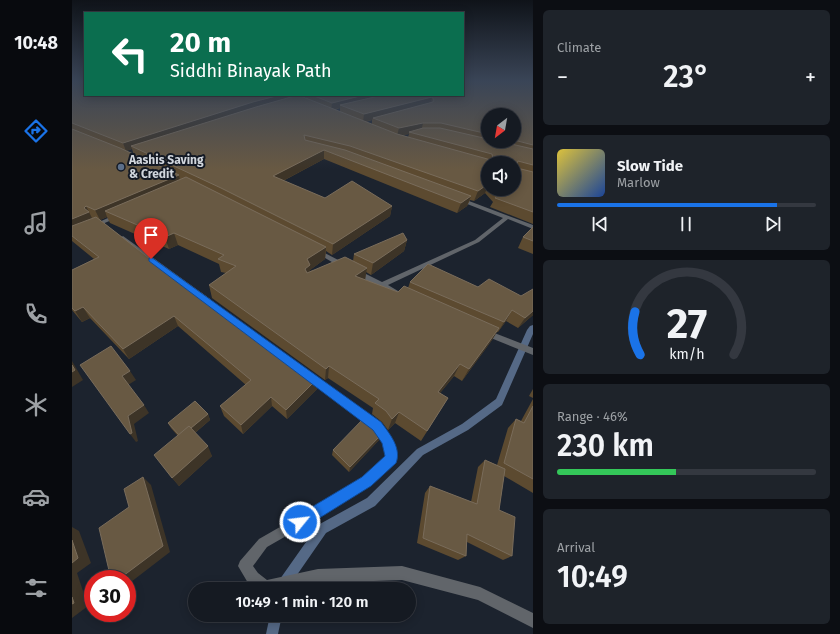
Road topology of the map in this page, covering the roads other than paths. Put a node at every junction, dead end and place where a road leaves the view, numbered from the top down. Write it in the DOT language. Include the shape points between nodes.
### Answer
graph roads {
  1 [pos="455,198"];
  2 [pos="124,213"];
  3 [pos="507,217"];
  4 [pos="108,227"];
  5 [pos="533,227"];
  6 [pos="84,230"];
  7 [pos="314,250"];
  8 [pos="381,285"];
  9 [pos="402,295"];
  10 [pos="216,307"];
  11 [pos="478,330"];
  12 [pos="533,352"];
  13 [pos="299,368"];
  14 [pos="533,621"];
  1 -- 3 [label="street"];
  2 -- 4 [label="street"];
  3 -- 5 [label="street"];
  3 -- 8 [label="street" via="476,241"];
  4 -- 6 [label="street"];
  4 -- 10 [label="street"];
  7 -- 8 [label="street"];
  8 -- 9 [label="street"];
  11 -- 12 [label="street"];
  13 -- 14 [label="street" via="377,426 388,441 391,458 367,481 262,543 245,566 253,578 266,587 318,576 402,573 480,594"];
}
